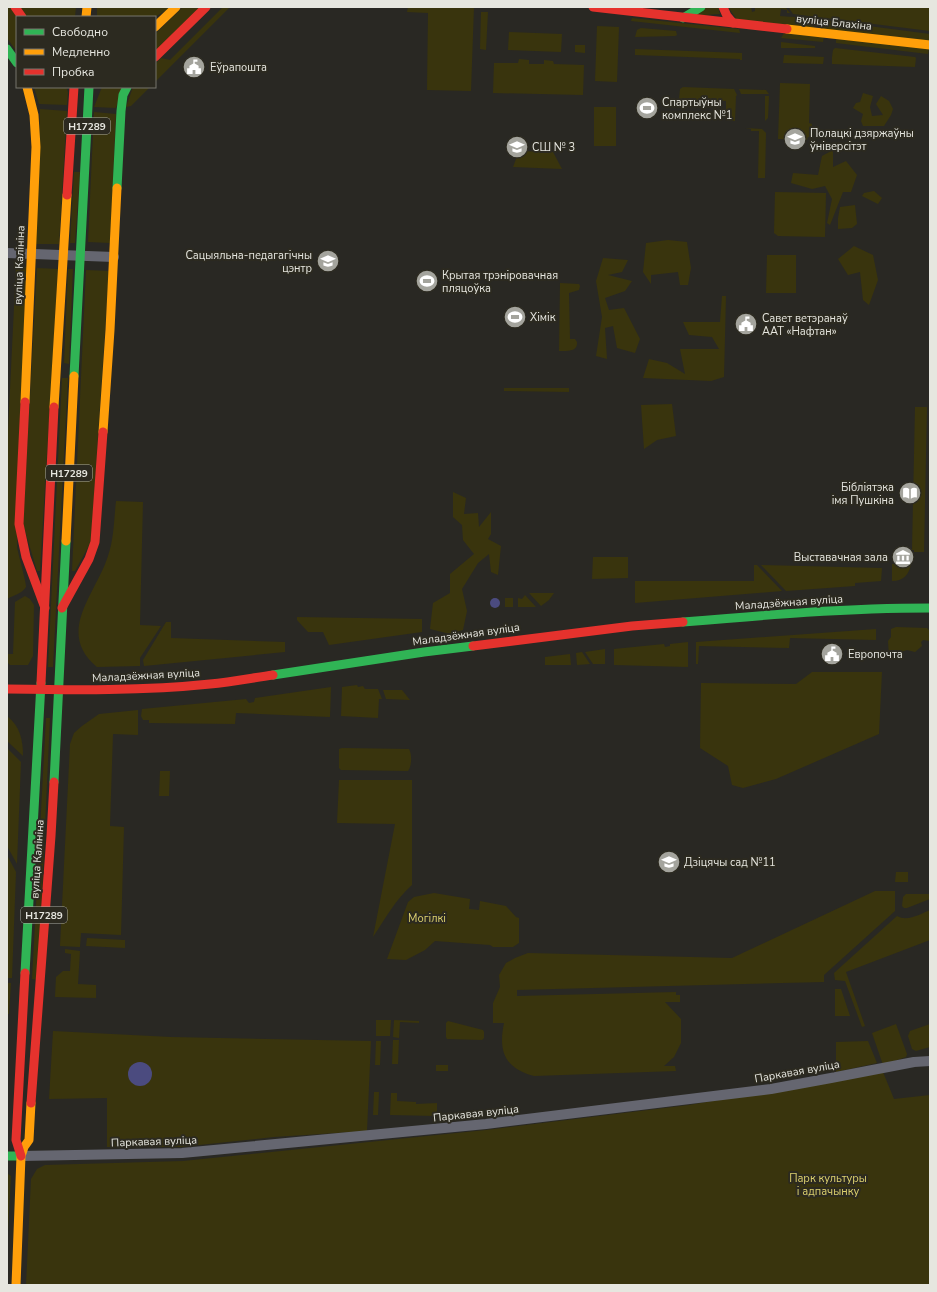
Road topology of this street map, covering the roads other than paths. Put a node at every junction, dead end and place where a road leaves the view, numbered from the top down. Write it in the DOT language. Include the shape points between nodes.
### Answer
graph roads {
  1 [pos="15,7"];
  2 [pos="176,7"];
  3 [pos="206,7"];
  4 [pos="593,7"];
  5 [pos="657,7"];
  6 [pos="701,7"];
  7 [pos="723,7"];
  8 [pos="629,9"];
  9 [pos="21,16"];
  10 [pos="667,16"];
  11 [pos="683,18"];
  12 [pos="733,23"];
  13 [pos="156,26"];
  14 [pos="930,45"];
  15 [pos="7,49"];
  16 [pos="156,56"];
  17 [pos="16,62"];
  18 [pos="27,88"];
  19 [pos="73,88"];
  20 [pos="126,88"];
  21 [pos="91,89"];
  22 [pos="70,158"];
  23 [pos="86,159"];
  24 [pos="7,253"];
  25 [pos="32,254"];
  26 [pos="64,255"];
  27 [pos="80,256"];
  28 [pos="114,257"];
  29 [pos="56,368"];
  30 [pos="74,368"];
  31 [pos="64,565"];
  32 [pos="84,570"];
  33 [pos="45,608"];
  34 [pos="62,608"];
  35 [pos="930,608"];
  36 [pos="7,689"];
  37 [pos="41,690"];
  38 [pos="59,690"];
  39 [pos="930,1061"];
  40 [pos="7,1156"];
  41 [pos="21,1156"];
  42 [pos="16,1285"];
  1 -- 9 [label="main road"];
  2 -- 13 [label="main road"];
  3 -- 16 [label="main road"];
  4 -- 8 [label="main road, вуліца Блахіна"];
  5 -- 10 [label="main road"];
  6 -- 11 [label="main road"];
  7 -- 12 [label="main road"];
  8 -- 10 [label="main road, вуліца Блахіна"];
  10 -- 11 [label="main road, вуліца Блахіна"];
  11 -- 12 [label="main road, вуліца Блахіна"];
  12 -- 14 [label="main road, вуліца Блахіна"];
  15 -- 17 [label="main road"];
  18 -- 25 [label="main road, вуліца Калініна" via="33,107 35,132"];
  19 -- 22 [label="main road, вуліца Калініна / Н17289"];
  20 -- 28 [label="main road, вуліца Калініна" via="121,111"];
  21 -- 23 [label="main road, вуліца Калініна / Н17289"];
  22 -- 23 [label="main road"];
  22 -- 26 [label="main road, вуліца Калініна / Н17289"];
  23 -- 27 [label="main road, вуліца Калініна / Н17289"];
  24 -- 25 [label="street"];
  25 -- 26 [label="street"];
  25 -- 33 [label="main road, вуліца Калініна" via="19,524 22,546"];
  26 -- 27 [label="street"];
  26 -- 29 [label="main road, вуліца Калініна / Н17289"];
  27 -- 28 [label="street"];
  27 -- 30 [label="main road, вуліца Калініна / Н17289"];
  28 -- 32 [label="main road, вуліца Калініна" via="95,542"];
  29 -- 30 [label="main road"];
  29 -- 33 [label="main road, вуліца Калініна / Н17289"];
  30 -- 31 [label="main road, вуліца Калініна / Н17289"];
  31 -- 32 [label="main road" via="66,570 75,575"];
  31 -- 34 [label="main road, вуліца Калініна / Н17289"];
  32 -- 34 [label="main road, вуліца Калініна"];
  33 -- 37 [label="main road, вуліца Калініна / Н17289"];
  34 -- 38 [label="main road, вуліца Калініна / Н17289"];
  35 -- 38 [label="main road, Маладзёжная вуліца" via="796,613 632,626 424,652 211,684"];
  36 -- 37 [label="main road, Маладзёжная вуліца"];
  37 -- 38 [label="main road, Маладзёжная вуліца"];
  37 -- 41 [label="main road, вуліца Калініна / Н17289" via="16,1140"];
  38 -- 41 [label="main road, вуліца Калініна / Н17289" via="29,1140"];
  39 -- 41 [label="street, Паркавая вуліца" via="755,1091 454,1128 182,1153"];
  40 -- 41 [label="main road"];
  41 -- 42 [label="main road, вуліца Калініна / Н17289"];
}
